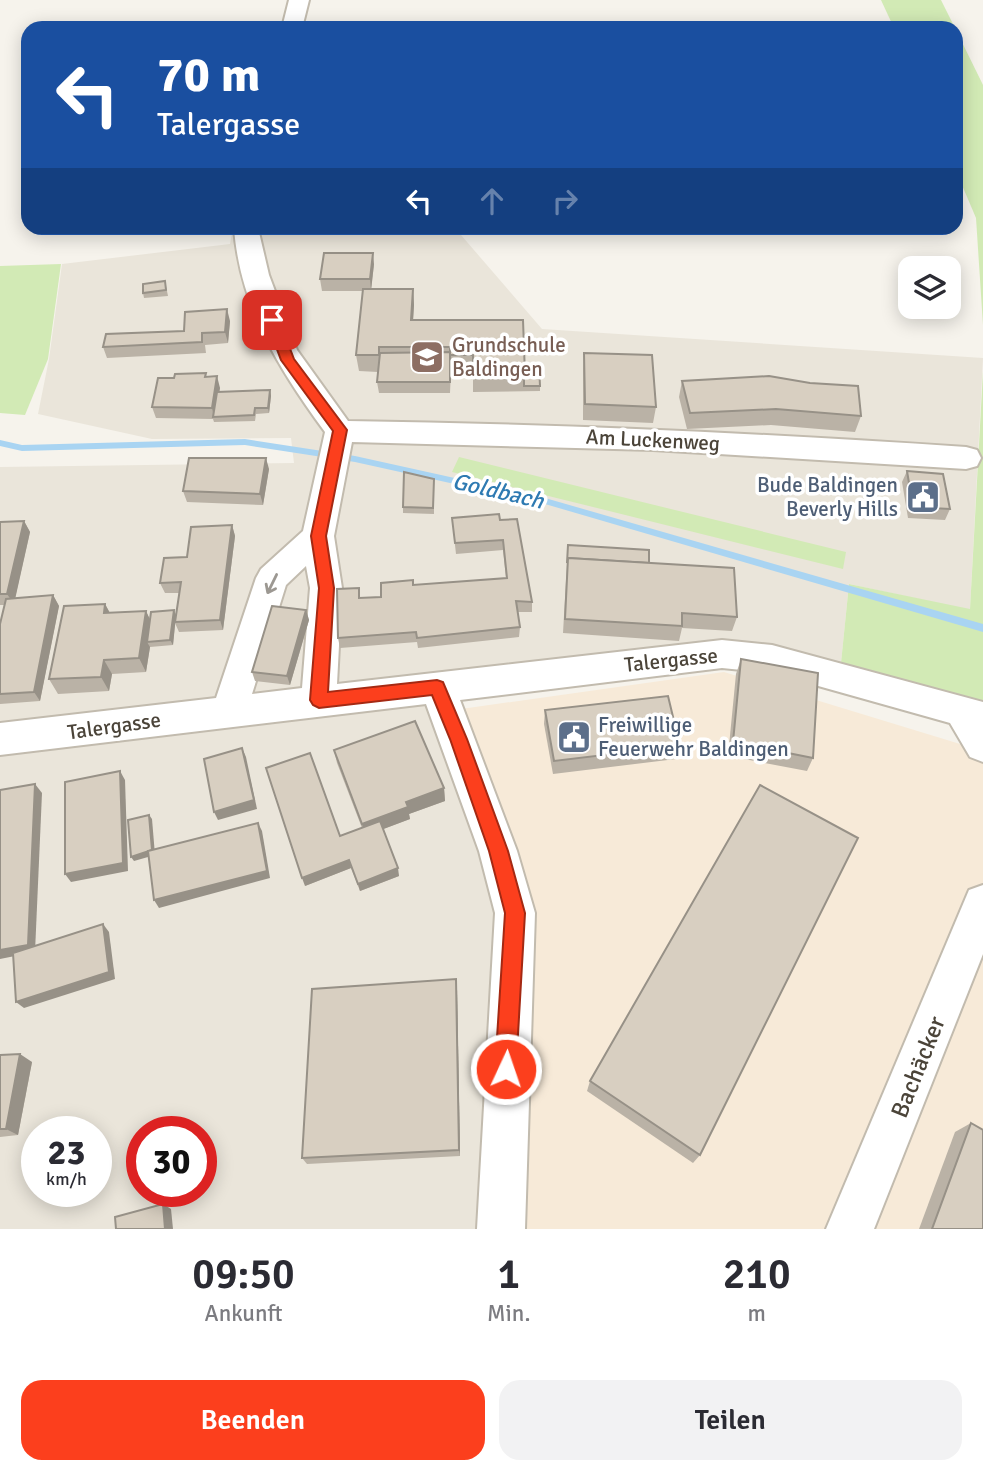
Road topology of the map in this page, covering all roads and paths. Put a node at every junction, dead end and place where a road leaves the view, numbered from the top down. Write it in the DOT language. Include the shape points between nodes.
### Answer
graph roads {
  1 [pos="299,0"];
  2 [pos="294,21"];
  3 [pos="246,235"];
  4 [pos="337,447"];
  5 [pos="966,458"];
  6 [pos="318,536"];
  7 [pos="437,687"];
  8 [pos="319,700"];
  9 [pos="229,711"];
  10 [pos="973,714"];
  11 [pos="0,739"];
  12 [pos="983,746"];
  13 [pos="983,904"];
  14 [pos="501,1229"];
  15 [pos="850,1229"];
  1 -- 2 [label="street"];
  3 -- 4 [label="street" via="257,279 288,360"];
  4 -- 5 [label="street, Am Luckenweg" via="513,434"];
  4 -- 6 [label="street"];
  6 -- 8 [label="street" via="326,588"];
  6 -- 9 [label="street, one-way" via="272,579"];
  7 -- 8 [label="street, Talergasse"];
  7 -- 10 [label="street, Talergasse" via="722,654 772,659"];
  7 -- 14 [label="street" via="494,838 515,913"];
  8 -- 9 [label="street, Talergasse"];
  9 -- 11 [label="street, Talergasse"];
  10 -- 12 [label="street"];
  13 -- 15 [label="street, Bachäcker"];
}
